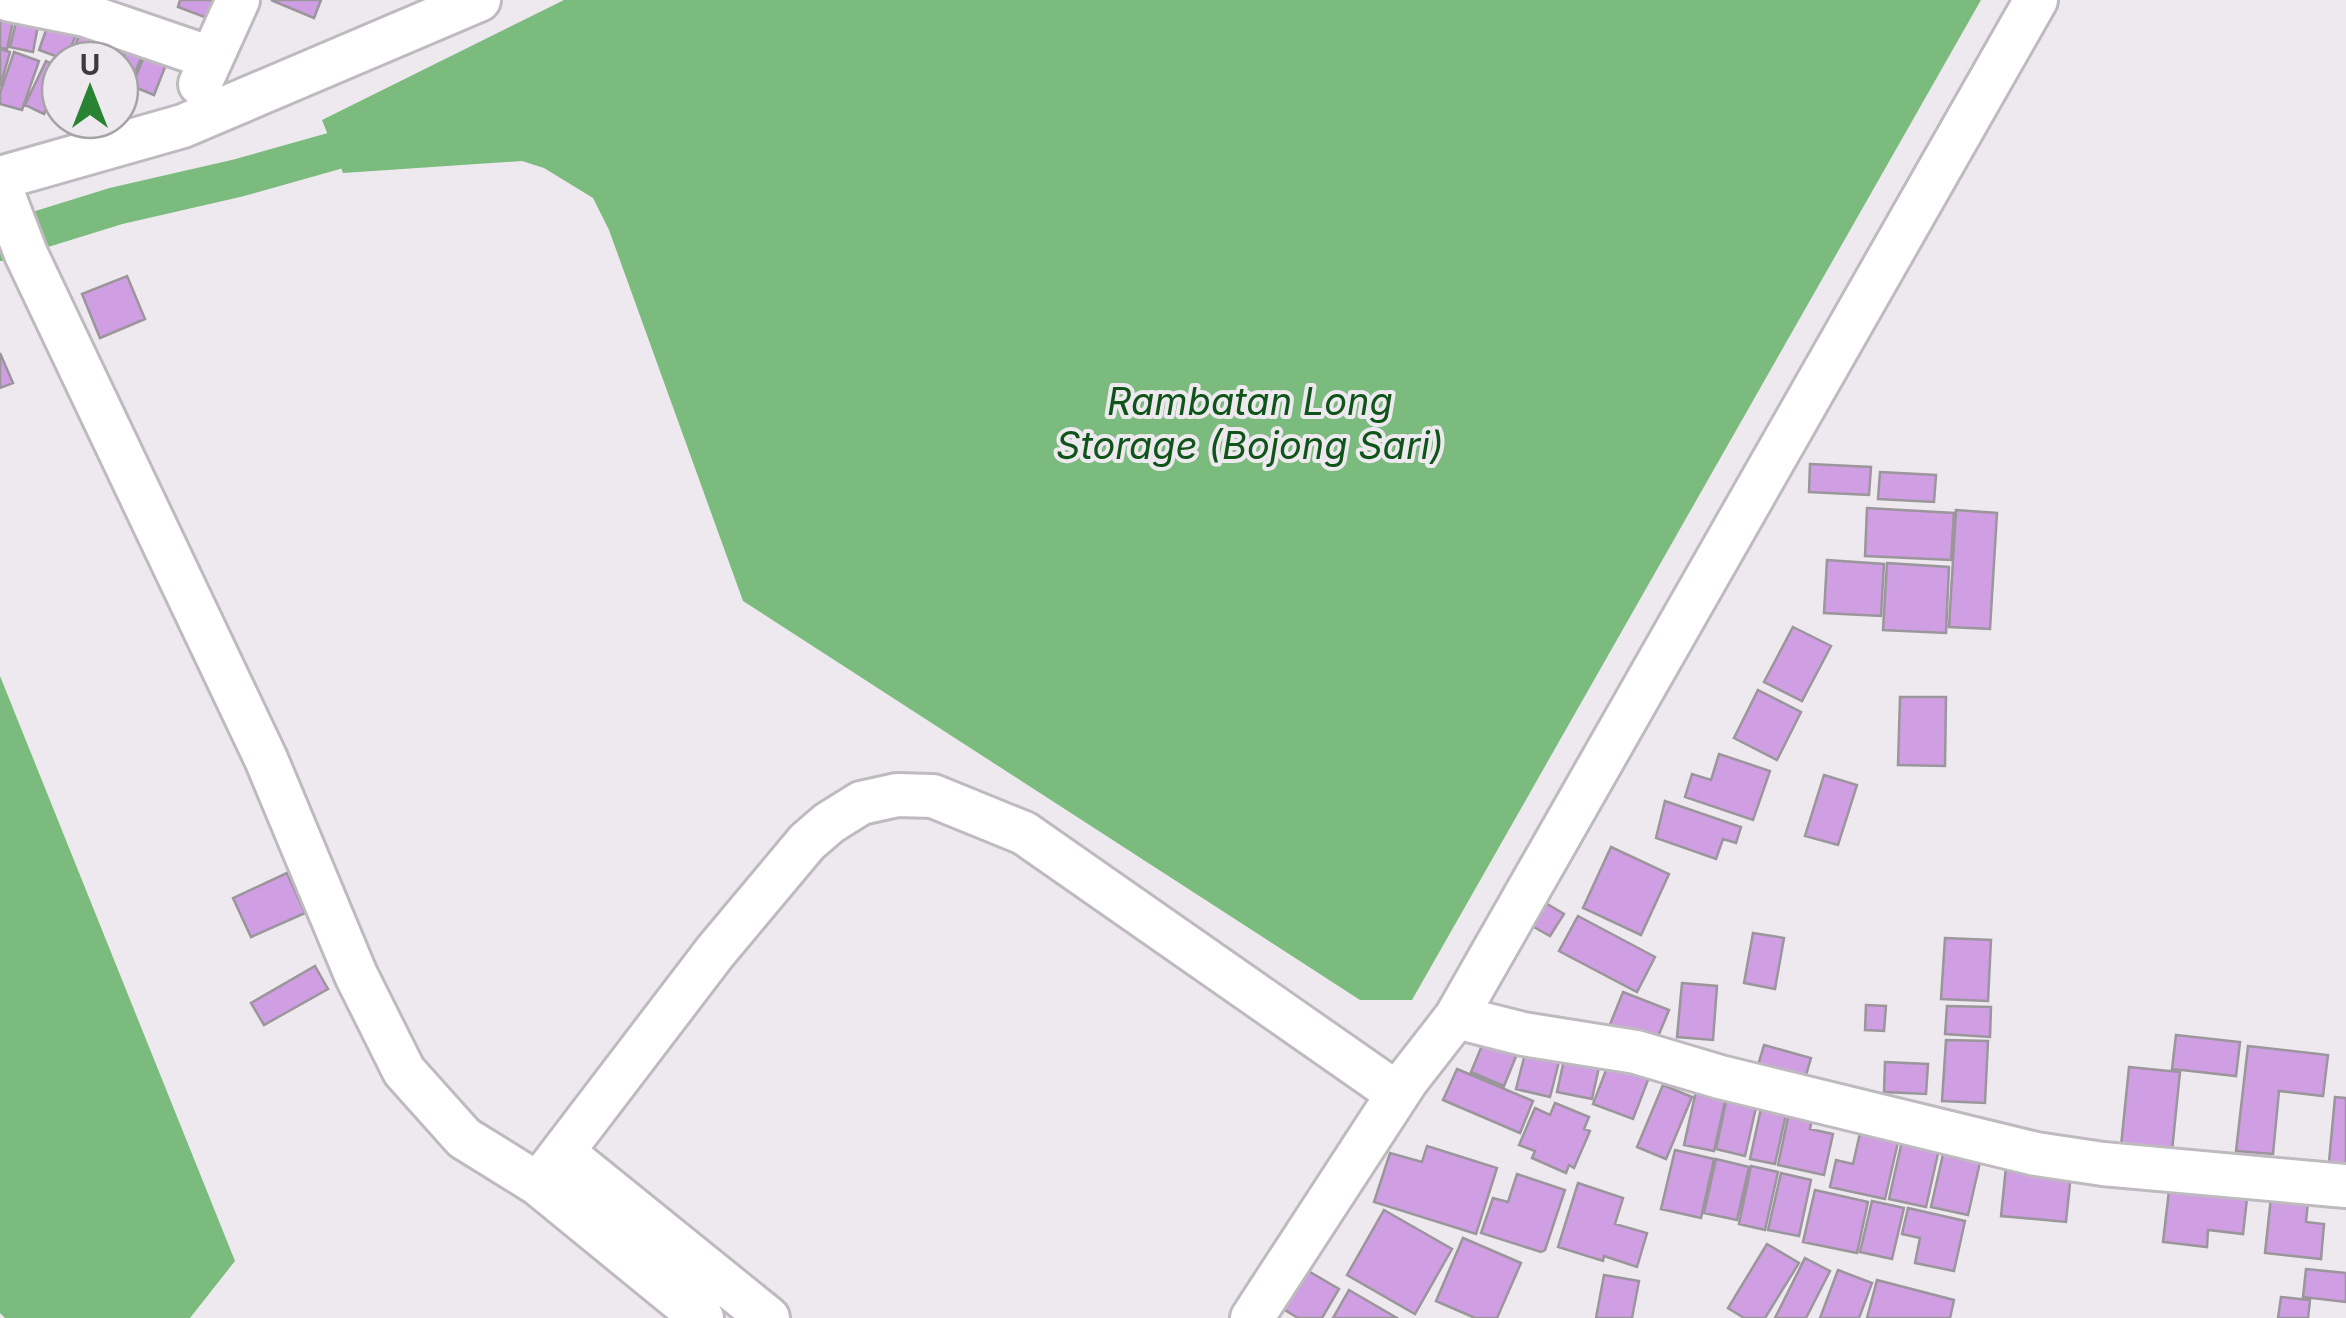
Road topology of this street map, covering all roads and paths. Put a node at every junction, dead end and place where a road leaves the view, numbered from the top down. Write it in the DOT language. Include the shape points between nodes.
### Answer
graph roads {
  1 [pos="10,0"];
  2 [pos="238,0"];
  3 [pos="479,0"];
  4 [pos="2007,0"];
  5 [pos="2036,0"];
  6 [pos="211,58"];
  7 [pos="182,126"];
  8 [pos="0,178"];
  9 [pos="14,220"];
  10 [pos="1456,1016"];
  11 [pos="1402,1087"];
  12 [pos="551,1168"];
  13 [pos="2346,1186"];
  14 [pos="702,1318"];
  15 [pos="768,1318"];
  16 [pos="1252,1318"];
  1 -- 6 [label="street" via="85,15"];
  2 -- 6 [label="street"];
  3 -- 7 [label="street"];
  4 -- 11 [label="street" via="1420,1032"];
  5 -- 10 [label="street"];
  6 -- 7 [label="street"];
  7 -- 8 [label="street"];
  9 -- 12 [label="street" via="404,1071 464,1138"];
  10 -- 11 [label="street"];
  10 -- 13 [label="street" via="1636,1052 2036,1154"];
  11 -- 12 [label="street" via="1024,832 933,796 897,795 861,804 807,842"];
  11 -- 16 [label="street"];
  12 -- 14 [label="street"];
  12 -- 15 [label="street"];
}
